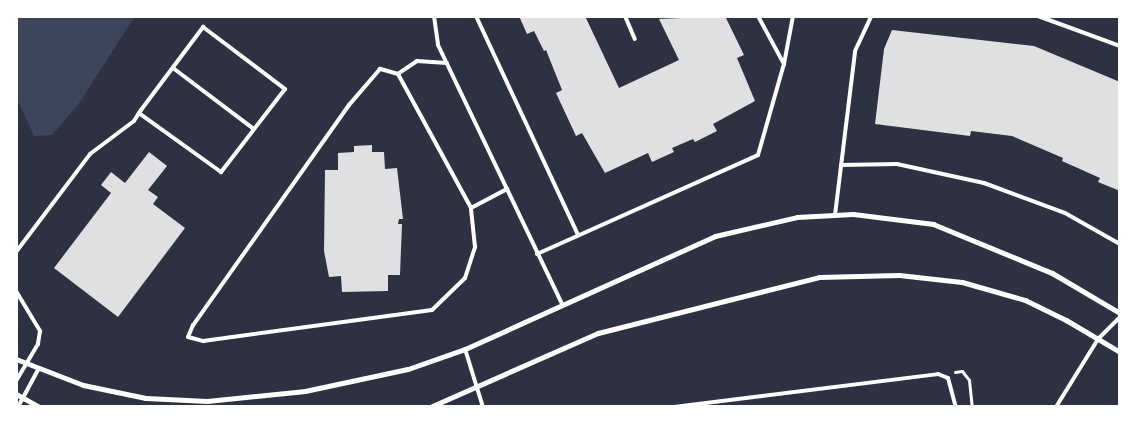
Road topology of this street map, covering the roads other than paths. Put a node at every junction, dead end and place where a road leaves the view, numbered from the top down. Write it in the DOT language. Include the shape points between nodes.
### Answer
graph roads {
  1 [pos="434,16"];
  2 [pos="476,16"];
  3 [pos="625,16"];
  4 [pos="758,16"];
  5 [pos="793,16"];
  6 [pos="871,16"];
  7 [pos="1038,16"];
  8 [pos="635,39"];
  9 [pos="1120,46"];
  10 [pos="447,63"];
  11 [pos="784,64"];
  12 [pos="173,68"];
  13 [pos="398,74"];
  14 [pos="139,113"];
  15 [pos="254,129"];
  16 [pos="841,165"];
  17 [pos="507,188"];
  18 [pos="471,208"];
  19 [pos="835,215"];
  20 [pos="578,235"];
  21 [pos="1120,244"];
  22 [pos="16,252"];
  23 [pos="537,254"];
  24 [pos="16,291"];
  25 [pos="562,304"];
  26 [pos="1120,313"];
  27 [pos="1120,317"];
  28 [pos="1098,338"];
  29 [pos="465,350"];
  30 [pos="1120,352"];
  31 [pos="16,359"];
  32 [pos="26,363"];
  33 [pos="39,368"];
  34 [pos="16,381"];
  35 [pos="477,384"];
  36 [pos="16,394"];
  37 [pos="23,398"];
  38 [pos="18,407"];
  39 [pos="39,407"];
  40 [pos="430,407"];
  41 [pos="483,407"];
  42 [pos="674,407"];
  43 [pos="956,407"];
  44 [pos="1056,407"];
  1 -- 10 [label="lane" via="433,27"];
  2 -- 20 [label="lane"];
  3 -- 8 [label="lane"];
  4 -- 11 [label="lane"];
  5 -- 11 [label="lane"];
  6 -- 16 [label="lane" via="855,50"];
  7 -- 9 [label="lane"];
  10 -- 13 [label="lane" via="417,61"];
  10 -- 17 [label="lane"];
  11 -- 20 [label="lane" via="758,155"];
  12 -- 14 [label="lane"];
  12 -- 15 [label="lane"];
  12 -- 15 [label="lane" via="203,27 285,88"];
  13 -- 18 [label="lane"];
  13 -- 18 [label="lane" via="380,69 349,105 193,325 188,337 203,341 432,310 465,278 475,247"];
  14 -- 15 [label="lane" via="222,172"];
  14 -- 22 [label="lane" via="134,121 90,154"];
  16 -- 19 [label="lane"];
  16 -- 21 [label="lane" via="898,164 984,183 1065,212"];
  17 -- 18 [label="lane"];
  17 -- 23 [label="lane"];
  19 -- 25 [label="street" via="797,217 714,236"];
  19 -- 26 [label="street" via="893,216 933,224 1052,273"];
  20 -- 23 [label="lane"];
  23 -- 25 [label="lane"];
  24 -- 32 [label="lane" via="40,331 38,344"];
  25 -- 29 [label="street"];
  27 -- 28 [label="lane"];
  28 -- 30 [label="street"];
  28 -- 35 [label="street" via="1025,300 962,282 898,275 819,277 598,333"];
  28 -- 44 [label="lane"];
  29 -- 33 [label="street" via="408,369 305,391 207,400 146,398 83,385"];
  29 -- 35 [label="lane"];
  31 -- 32 [label="street"];
  32 -- 33 [label="street"];
  32 -- 34 [label="lane"];
  33 -- 37 [label="lane"];
  35 -- 40 [label="street"];
  35 -- 41 [label="lane"];
  36 -- 37 [label="street"];
  37 -- 38 [label="lane"];
  37 -- 39 [label="street"];
  42 -- 43 [label="lane" via="938,374 948,378"];
}
